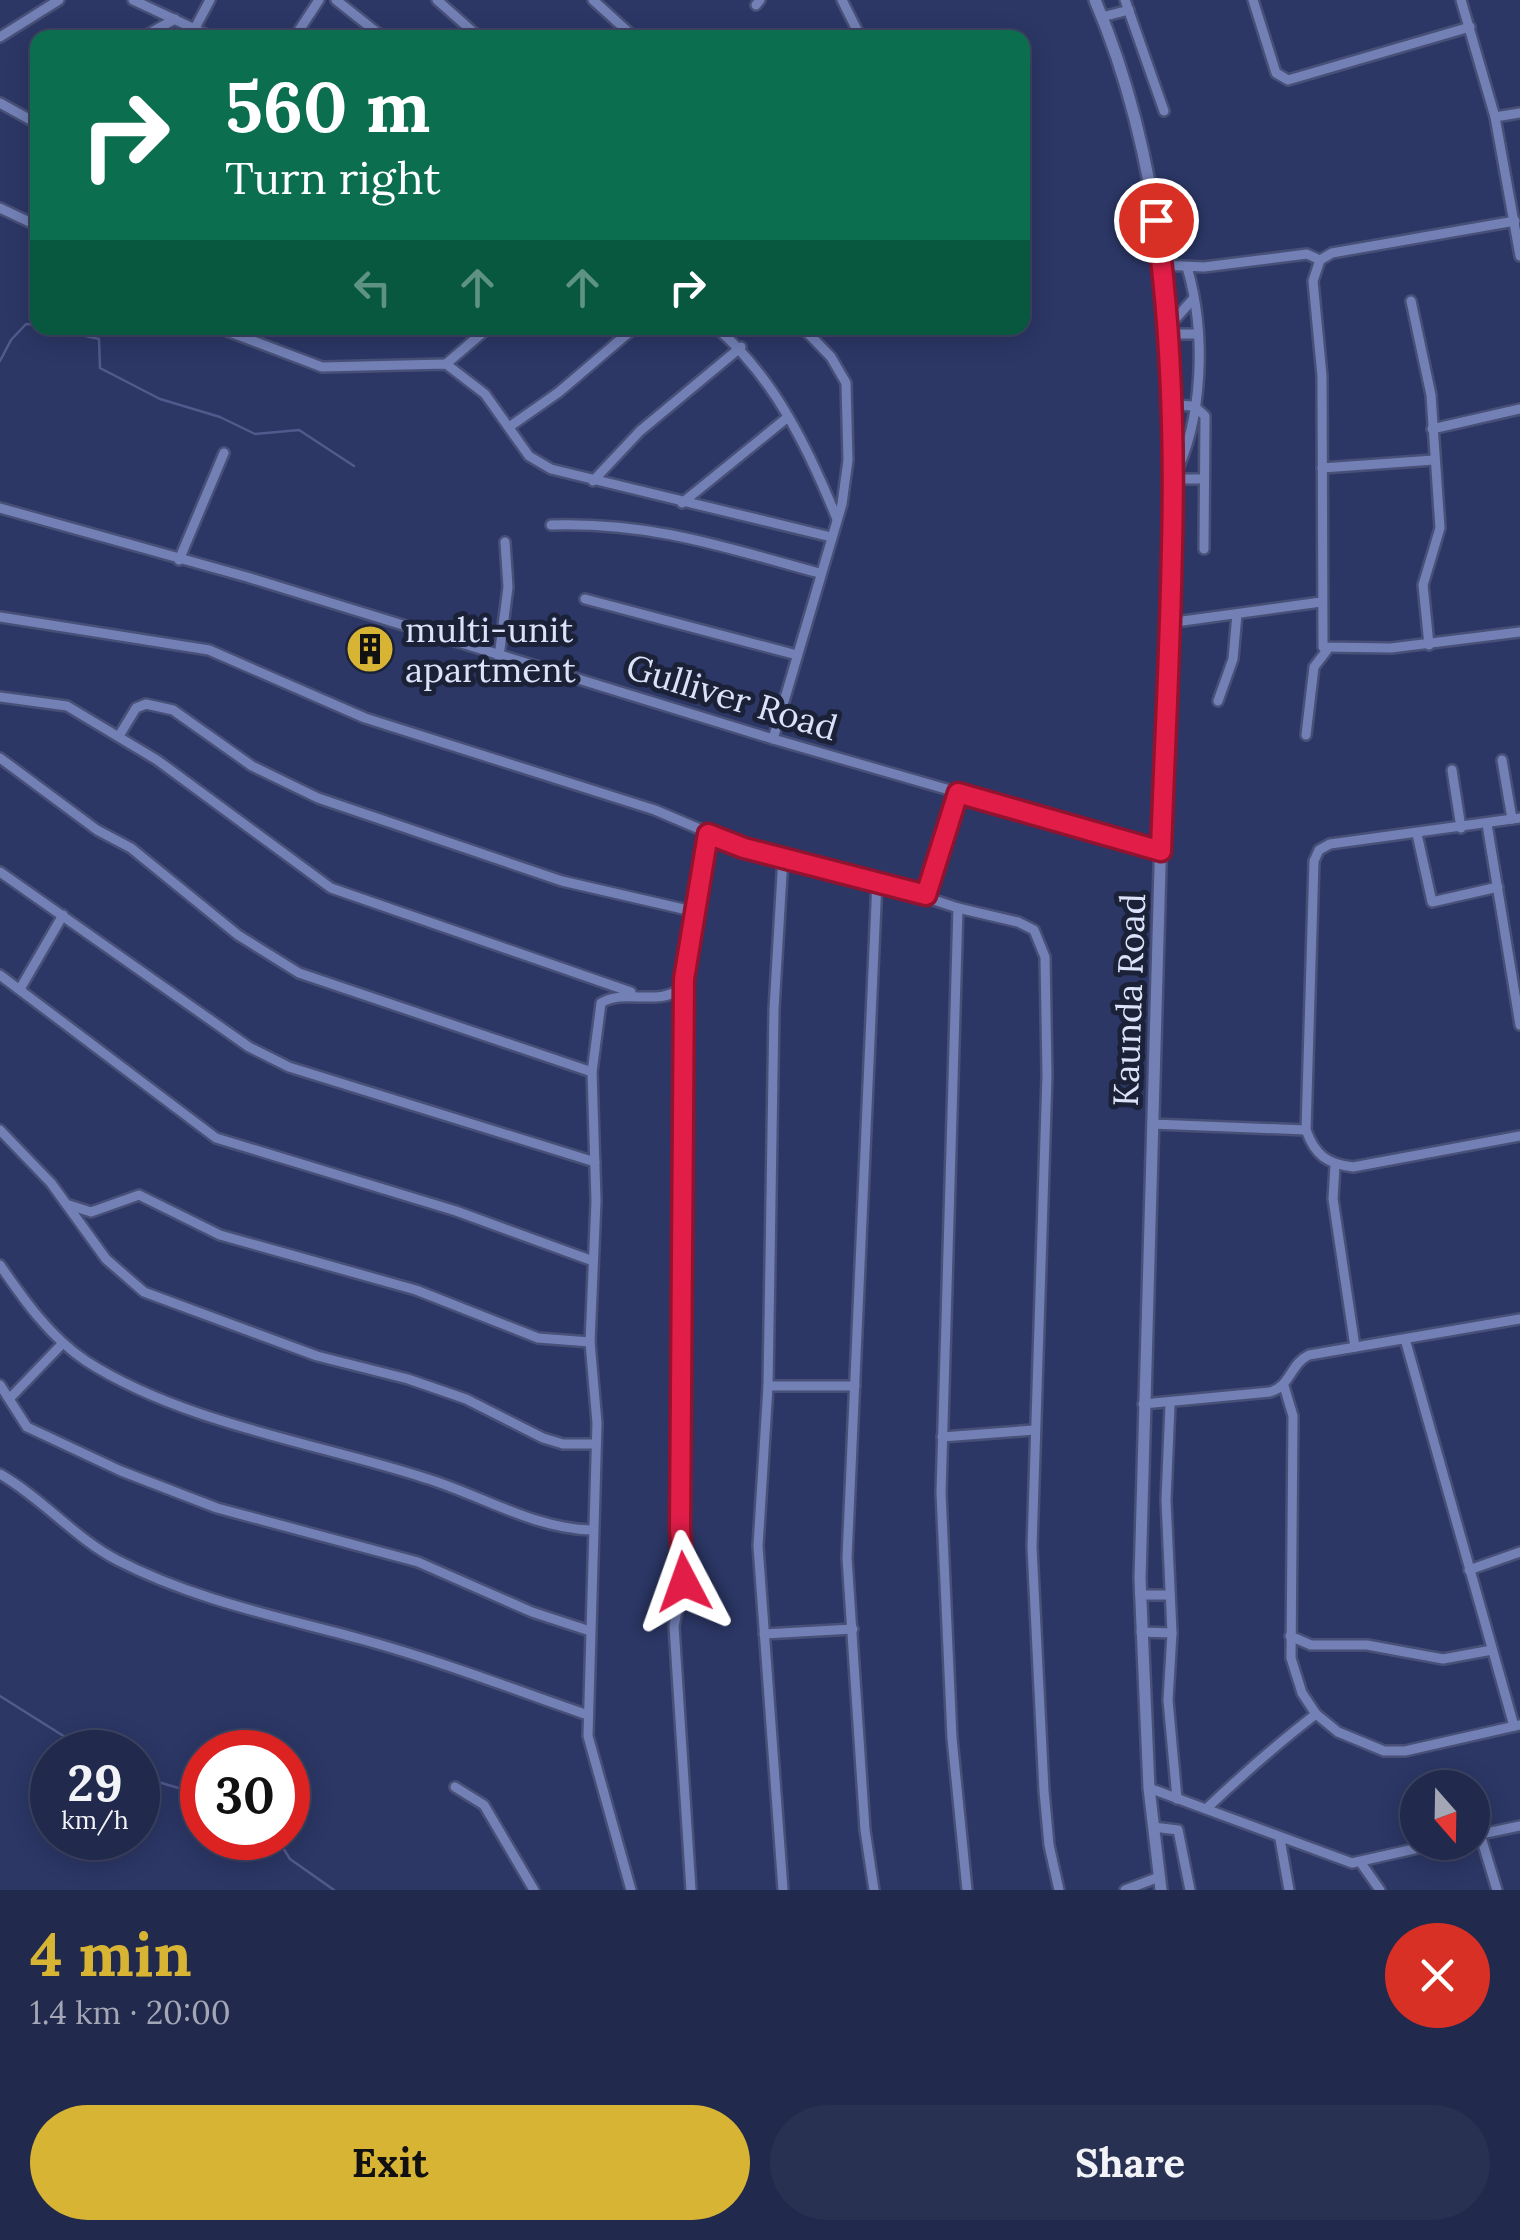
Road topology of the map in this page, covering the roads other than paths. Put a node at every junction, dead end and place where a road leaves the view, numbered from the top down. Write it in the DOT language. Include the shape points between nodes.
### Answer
graph roads {
  1 [pos="59,0"];
  2 [pos="132,0"];
  3 [pos="210,0"];
  4 [pos="319,0"];
  5 [pos="336,0"];
  6 [pos="437,0"];
  7 [pos="592,0"];
  8 [pos="842,0"];
  9 [pos="1096,0"];
  10 [pos="1253,0"];
  11 [pos="1461,0"];
  12 [pos="606,4"];
  13 [pos="1127,5"];
  14 [pos="1102,17"];
  15 [pos="175,19"];
  16 [pos="1470,26"];
  17 [pos="195,28"];
  18 [pos="156,30"];
  19 [pos="199,30"];
  20 [pos="299,30"];
  21 [pos="374,30"];
  22 [pos="471,30"];
  23 [pos="627,30"];
  24 [pos="857,30"];
  25 [pos="0,37"];
  26 [pos="0,103"];
  27 [pos="1164,111"];
  28 [pos="1520,113"];
  29 [pos="1496,117"];
  30 [pos="30,118"];
  31 [pos="0,208"];
  32 [pos="1514,221"];
  33 [pos="30,222"];
  34 [pos="1520,256"];
  35 [pos="1320,260"];
  36 [pos="1162,266"];
  37 [pos="1187,267"];
  38 [pos="1194,298"];
  39 [pos="1412,301"];
  40 [pos="1170,330"];
  41 [pos="1196,334"];
  42 [pos="238,335"];
  43 [pos="480,335"];
  44 [pos="626,335"];
  45 [pos="726,335"];
  46 [pos="810,335"];
  47 [pos="741,347"];
  48 [pos="446,364"];
  49 [pos="1172,405"];
  50 [pos="1194,406"];
  51 [pos="1520,409"];
  52 [pos="788,417"];
  53 [pos="509,427"];
  54 [pos="1432,430"];
  55 [pos="224,452"];
  56 [pos="1434,460"];
  57 [pos="1322,468"];
  58 [pos="1173,479"];
  59 [pos="1204,479"];
  60 [pos="593,481"];
  61 [pos="682,502"];
  62 [pos="0,508"];
  63 [pos="837,519"];
  64 [pos="552,525"];
  65 [pos="831,538"];
  66 [pos="504,542"];
  67 [pos="1204,549"];
  68 [pos="179,560"];
  69 [pos="819,573"];
  70 [pos="585,599"];
  71 [pos="1321,602"];
  72 [pos="1237,614"];
  73 [pos="0,618"];
  74 [pos="1168,623"];
  75 [pos="1520,632"];
  76 [pos="1429,645"];
  77 [pos="1327,650"];
  78 [pos="797,655"];
  79 [pos="499,657"];
  80 [pos="0,697"];
  81 [pos="1218,702"];
  82 [pos="1306,735"];
  83 [pos="119,736"];
  84 [pos="773,739"];
  85 [pos="0,758"];
  86 [pos="1502,760"];
  87 [pos="1452,770"];
  88 [pos="958,793"];
  89 [pos="1516,818"];
  90 [pos="1486,824"];
  91 [pos="1461,828"];
  92 [pos="708,834"];
  93 [pos="1417,834"];
  94 [pos="1161,851"];
  95 [pos="782,857"];
  96 [pos="0,872"];
  97 [pos="877,881"];
  98 [pos="1498,888"];
  99 [pos="926,895"];
  100 [pos="958,908"];
  101 [pos="692,912"];
  102 [pos="62,915"];
  103 [pos="0,975"];
  104 [pos="684,979"];
  105 [pos="20,988"];
  106 [pos="651,996"];
  107 [pos="1520,1025"];
  108 [pos="592,1072"];
  109 [pos="1152,1124"];
  110 [pos="1306,1130"];
  111 [pos="1,1132"];
  112 [pos="1520,1136"];
  113 [pos="594,1162"];
  114 [pos="1336,1165"];
  115 [pos="67,1204"];
  116 [pos="593,1260"];
  117 [pos="0,1265"];
  118 [pos="1520,1319"];
  119 [pos="1406,1339"];
  120 [pos="590,1342"];
  121 [pos="63,1343"];
  122 [pos="1355,1347"];
  123 [pos="0,1384"];
  124 [pos="768,1386"];
  125 [pos="854,1386"];
  126 [pos="1284,1386"];
  127 [pos="11,1397"];
  128 [pos="1143,1404"];
  129 [pos="1170,1404"];
  130 [pos="1034,1430"];
  131 [pos="942,1437"];
  132 [pos="596,1444"];
  133 [pos="3,1476"];
  134 [pos="0,1488"];
  135 [pos="592,1530"];
  136 [pos="1520,1552"];
  137 [pos="1469,1570"];
  138 [pos="1140,1595"];
  139 [pos="1170,1595"];
  140 [pos="852,1629"];
  141 [pos="590,1631"];
  142 [pos="1141,1632"];
  143 [pos="1172,1633"];
  144 [pos="764,1634"];
  145 [pos="1290,1636"];
  146 [pos="1492,1650"];
  147 [pos="1316,1714"];
  148 [pos="588,1715"];
  149 [pos="1517,1726"];
  150 [pos="455,1787"];
  151 [pos="1149,1788"];
  152 [pos="1178,1799"];
  153 [pos="1206,1810"];
  154 [pos="1520,1826"];
  155 [pos="1153,1827"];
  156 [pos="1490,1832"];
  157 [pos="1280,1838"];
  158 [pos="1400,1853"];
  159 [pos="1486,1860"];
  160 [pos="1361,1862"];
  161 [pos="1160,1884"];
  162 [pos="534,1890"];
  163 [pos="631,1890"];
  164 [pos="691,1890"];
  165 [pos="783,1890"];
  166 [pos="874,1890"];
  167 [pos="968,1890"];
  168 [pos="1059,1890"];
  169 [pos="1125,1890"];
  170 [pos="1190,1890"];
  171 [pos="1290,1890"];
  172 [pos="1380,1890"];
  173 [pos="1497,1890"];
  1 -- 25 [label="street"];
  2 -- 15 [label="street"];
  3 -- 17 [label="street"];
  4 -- 20 [label="street"];
  5 -- 21 [label="street"];
  6 -- 22 [label="street"];
  7 -- 12 [label="street"];
  8 -- 24 [label="street"];
  9 -- 14 [label="main road, Kaunda Road"];
  10 -- 16 [label="street" via="1276,73 1288,80"];
  11 -- 16 [label="street"];
  12 -- 23 [label="street"];
  13 -- 14 [label="street"];
  13 -- 27 [label="street"];
  14 -- 36 [label="main road, Kaunda Road" via="1133,114"];
  15 -- 17 [label="street"];
  15 -- 18 [label="street"];
  16 -- 29 [label="street"];
  17 -- 19 [label="street"];
  26 -- 30 [label="street"];
  28 -- 29 [label="street"];
  29 -- 32 [label="street"];
  31 -- 33 [label="street"];
  32 -- 34 [label="street"];
  32 -- 35 [label="street"];
  35 -- 37 [label="street" via="1301,255"];
  35 -- 57 [label="street" via="1313,281"];
  36 -- 37 [label="street"];
  36 -- 40 [label="main road, Kaunda Road"];
  37 -- 38 [label="street"];
  38 -- 40 [label="street"];
  38 -- 41 [label="street"];
  39 -- 54 [label="street"];
  40 -- 41 [label="street"];
  40 -- 49 [label="main road, Kaunda Road"];
  41 -- 50 [label="street"];
  42 -- 48 [label="street" via="322,366"];
  43 -- 48 [label="street"];
  44 -- 53 [label="street"];
  45 -- 47 [label="street"];
  46 -- 63 [label="street" via="846,383 848,460"];
  47 -- 52 [label="street"];
  47 -- 60 [label="street" via="640,431"];
  48 -- 53 [label="street" via="467,377"];
  49 -- 50 [label="street"];
  49 -- 58 [label="main road, Kaunda Road"];
  50 -- 58 [label="street"];
  50 -- 59 [label="street" via="1205,416"];
  51 -- 54 [label="street"];
  52 -- 61 [label="street"];
  52 -- 63 [label="street"];
  53 -- 60 [label="street" via="536,462"];
  54 -- 56 [label="street"];
  55 -- 68 [label="street"];
  56 -- 57 [label="street"];
  56 -- 76 [label="street" via="1440,540 1428,561 1422,598"];
  57 -- 71 [label="street"];
  58 -- 59 [label="street"];
  58 -- 74 [label="main road, Kaunda Road"];
  59 -- 67 [label="street"];
  60 -- 61 [label="street"];
  61 -- 65 [label="street"];
  62 -- 68 [label="street, Gulliver Road"];
  63 -- 65 [label="street"];
  64 -- 69 [label="street" via="668,531"];
  65 -- 69 [label="street"];
  66 -- 79 [label="street" via="508,587"];
  68 -- 79 [label="street, Gulliver Road"];
  69 -- 78 [label="street"];
  70 -- 78 [label="street"];
  71 -- 72 [label="street"];
  71 -- 77 [label="street"];
  72 -- 74 [label="street"];
  72 -- 81 [label="street" via="1233,658"];
  73 -- 92 [label="street" via="209,650 365,718 655,810"];
  74 -- 94 [label="main road, Kaunda Road"];
  75 -- 76 [label="street"];
  76 -- 77 [label="street"];
  77 -- 82 [label="street" via="1314,667"];
  78 -- 84 [label="street"];
  79 -- 84 [label="street, Gulliver Road"];
  80 -- 83 [label="street" via="60,703"];
  83 -- 101 [label="street" via="136,708 159,706 192,720 266,774 318,798 562,881"];
  83 -- 106 [label="street" via="332,888 592,982"];
  84 -- 88 [label="street, Gulliver Road"];
  85 -- 108 [label="street" via="299,973"];
  86 -- 89 [label="street"];
  87 -- 91 [label="street"];
  88 -- 94 [label="street, Gulliver Road"];
  88 -- 99 [label="street"];
  89 -- 90 [label="street"];
  90 -- 91 [label="street"];
  90 -- 98 [label="street"];
  91 -- 93 [label="street"];
  92 -- 95 [label="street"];
  92 -- 101 [label="street"];
  93 -- 98 [label="street" via="1432,902"];
  93 -- 110 [label="street" via="1330,844 1314,861"];
  94 -- 109 [label="main road, Kaunda Road"];
  95 -- 97 [label="street"];
  95 -- 124 [label="street"];
  96 -- 102 [label="street"];
  97 -- 99 [label="street"];
  97 -- 125 [label="street"];
  98 -- 107 [label="street"];
  99 -- 100 [label="street"];
  100 -- 130 [label="street" via="1026,925 1046,957"];
  100 -- 131 [label="street"];
  101 -- 104 [label="street"];
  102 -- 105 [label="street"];
  102 -- 113 [label="street" via="234,1037 288,1067"];
  103 -- 105 [label="street"];
  104 -- 106 [label="street" via="672,995"];
  104 -- 164 [label="street" via="684,1582 674,1626"];
  105 -- 116 [label="street" via="216,1138"];
  106 -- 108 [label="street" via="600,1003"];
  108 -- 113 [label="street"];
  109 -- 110 [label="street"];
  109 -- 128 [label="main road, Kaunda Road"];
  110 -- 114 [label="street" via="1320,1156"];
  111 -- 115 [label="street"];
  112 -- 114 [label="street" via="1369,1166"];
  113 -- 116 [label="street"];
  114 -- 122 [label="street" via="1335,1226"];
  115 -- 120 [label="street" via="91,1212 139,1195 205,1230 416,1290 538,1338"];
  115 -- 132 [label="street" via="106,1259 144,1292 317,1356 466,1399 543,1438"];
  116 -- 120 [label="street"];
  117 -- 121 [label="street"];
  118 -- 119 [label="street"];
  119 -- 122 [label="street"];
  119 -- 137 [label="street"];
  120 -- 132 [label="street"];
  121 -- 127 [label="street"];
  121 -- 135 [label="street" via="163,1399 428,1478 559,1529"];
  122 -- 126 [label="street" via="1301,1359"];
  123 -- 127 [label="street"];
  124 -- 125 [label="street"];
  124 -- 144 [label="street" via="758,1546"];
  125 -- 140 [label="street"];
  126 -- 129 [label="street"];
  126 -- 145 [label="street" via="1293,1434"];
  127 -- 141 [label="street" via="27,1428 165,1490 418,1562"];
  128 -- 129 [label="street"];
  128 -- 138 [label="main road, Kaunda Road"];
  129 -- 139 [label="street"];
  130 -- 131 [label="street"];
  130 -- 168 [label="street" via="1032,1547 1044,1792"];
  131 -- 167 [label="street" via="950,1708"];
  132 -- 135 [label="street"];
  133 -- 134 [label="street"];
  133 -- 148 [label="street" via="126,1564 233,1606 466,1669"];
  135 -- 141 [label="street"];
  136 -- 137 [label="street"];
  137 -- 146 [label="street"];
  138 -- 139 [label="street"];
  138 -- 142 [label="main road, Kaunda Road"];
  139 -- 143 [label="street"];
  140 -- 144 [label="street"];
  140 -- 166 [label="street"];
  141 -- 148 [label="street"];
  142 -- 143 [label="street"];
  142 -- 151 [label="main road, Kaunda Road"];
  143 -- 152 [label="street" via="1168,1700"];
  144 -- 165 [label="street"];
  145 -- 146 [label="street" via="1311,1645 1367,1645 1443,1659"];
  145 -- 147 [label="street" via="1294,1672"];
  146 -- 149 [label="street"];
  147 -- 149 [label="street" via="1384,1752"];
  147 -- 153 [label="street"];
  148 -- 163 [label="street" via="590,1752"];
  150 -- 162 [label="street" via="484,1805"];
  151 -- 152 [label="street"];
  151 -- 155 [label="main road, Kaunda Road"];
  152 -- 153 [label="street"];
  153 -- 157 [label="street"];
  154 -- 156 [label="street"];
  155 -- 161 [label="main road, Kaunda Road"];
  155 -- 170 [label="street" via="1178,1830"];
  157 -- 160 [label="street"];
  157 -- 171 [label="street"];
  158 -- 160 [label="street"];
  159 -- 173 [label="street"];
  160 -- 172 [label="street"];
  161 -- 169 [label="street"];
}
